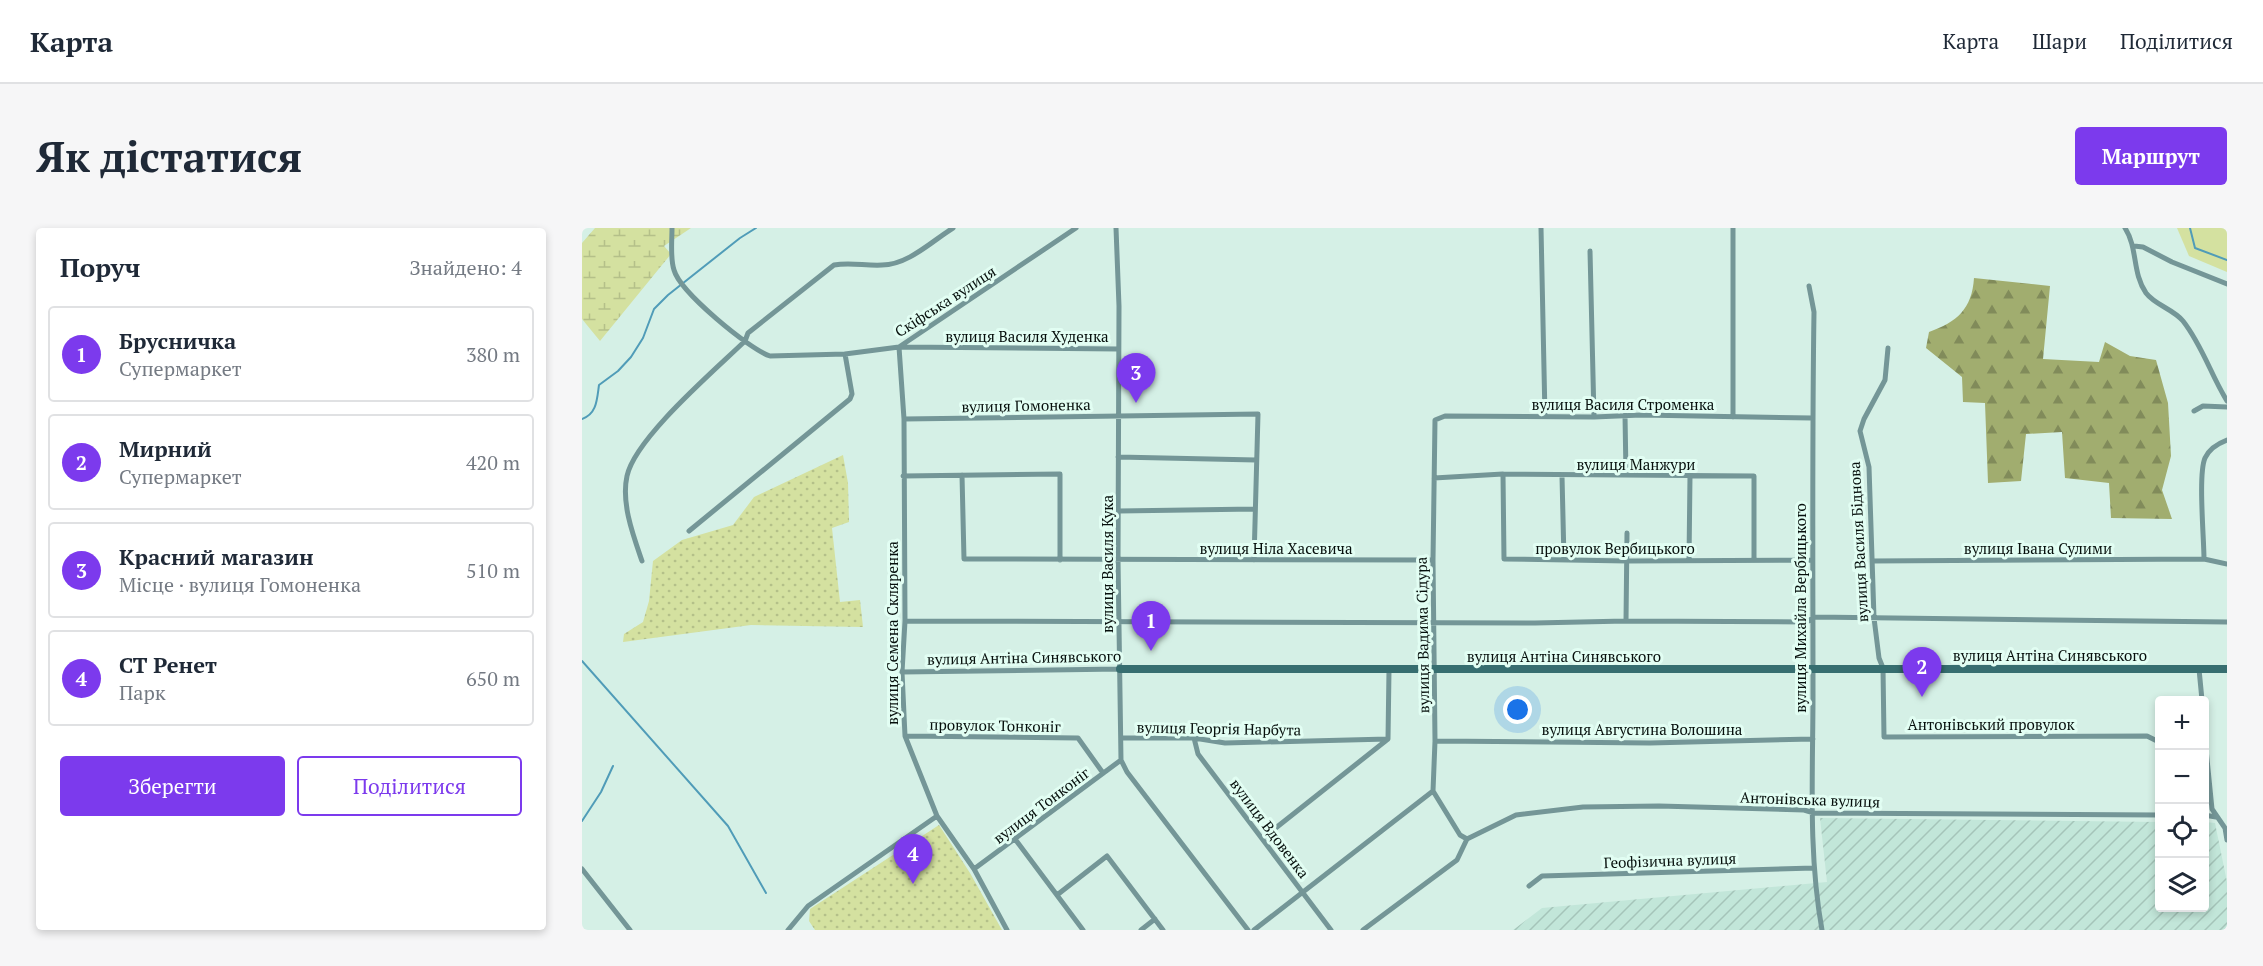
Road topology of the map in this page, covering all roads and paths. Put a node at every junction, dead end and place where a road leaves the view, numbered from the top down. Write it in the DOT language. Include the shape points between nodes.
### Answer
graph roads {
  1 [pos="672,228"];
  2 [pos="953,228"];
  3 [pos="1076,228"];
  4 [pos="1116,228"];
  5 [pos="1541,228"];
  6 [pos="1733,228"];
  7 [pos="2125,228"];
  8 [pos="2134,246"];
  9 [pos="1590,251"];
  10 [pos="2227,284"];
  11 [pos="1809,286"];
  12 [pos="745,341"];
  13 [pos="899,346"];
  14 [pos="1888,348"];
  15 [pos="1118,349"];
  16 [pos="844,354"];
  17 [pos="2227,401"];
  18 [pos="2227,407"];
  19 [pos="2194,411"];
  20 [pos="1120,415"];
  21 [pos="1625,415"];
  22 [pos="1545,416"];
  23 [pos="1594,417"];
  24 [pos="1733,417"];
  25 [pos="1812,418"];
  26 [pos="904,419"];
  27 [pos="1435,420"];
  28 [pos="2227,440"];
  29 [pos="1118,457"];
  30 [pos="1256,460"];
  31 [pos="1503,474"];
  32 [pos="962,475"];
  33 [pos="1626,475"];
  34 [pos="903,476"];
  35 [pos="1562,476"];
  36 [pos="1690,476"];
  37 [pos="1434,478"];
  38 [pos="1255,508"];
  39 [pos="1119,511"];
  40 [pos="689,531"];
  41 [pos="1627,534"];
  42 [pos="2204,558"];
  43 [pos="1060,560"];
  44 [pos="1119,560"];
  45 [pos="1254,560"];
  46 [pos="1433,560"];
  47 [pos="1564,560"];
  48 [pos="1689,560"];
  49 [pos="1754,560"];
  50 [pos="1811,560"];
  51 [pos="642,561"];
  52 [pos="1627,561"];
  53 [pos="1872,561"];
  54 [pos="2227,564"];
  55 [pos="1814,617"];
  56 [pos="1874,618"];
  57 [pos="905,621"];
  58 [pos="1626,621"];
  59 [pos="1119,622"];
  60 [pos="1436,622"];
  61 [pos="2227,622"];
  62 [pos="1883,668"];
  63 [pos="1120,669"];
  64 [pos="1435,669"];
  65 [pos="1813,669"];
  66 [pos="2199,669"];
  67 [pos="2227,669"];
  68 [pos="1389,670"];
  69 [pos="902,672"];
  70 [pos="2202,696"];
  71 [pos="905,736"];
  72 [pos="1122,738"];
  73 [pos="1194,738"];
  74 [pos="1388,739"];
  75 [pos="1813,739"];
  76 [pos="2155,740"];
  77 [pos="1435,741"];
  78 [pos="2207,750"];
  79 [pos="1121,760"];
  80 [pos="1103,773"];
  81 [pos="1433,791"];
  82 [pos="1814,813"];
  83 [pos="2155,815"];
  84 [pos="937,816"];
  85 [pos="2209,816"];
  86 [pos="2216,817"];
  87 [pos="1263,838"];
  88 [pos="1015,839"];
  89 [pos="1467,839"];
  90 [pos="2227,840"];
  91 [pos="1814,868"];
  92 [pos="582,869"];
  93 [pos="974,869"];
  94 [pos="1529,886"];
  95 [pos="1304,893"];
  96 [pos="1057,895"];
  97 [pos="1155,919"];
  98 [pos="630,930"];
  99 [pos="788,930"];
  100 [pos="1007,930"];
  101 [pos="1083,930"];
  102 [pos="1141,930"];
  103 [pos="1163,930"];
  104 [pos="1248,930"];
  105 [pos="1254,930"];
  106 [pos="1331,930"];
  107 [pos="1363,930"];
  108 [pos="1822,930"];
  1 -- 12 [label="street, Скіфська вулиця" via="676,276 710,313"];
  2 -- 12 [label="street" via="900,261 834,265 758,324"];
  3 -- 13 [label="street, Скіфська вулиця"];
  4 -- 15 [label="street, вулиця Василя Кука"];
  5 -- 22 [label="street"];
  6 -- 24 [label="street"];
  7 -- 8 [label="street"];
  8 -- 10 [label="street"];
  8 -- 17 [label="street" via="2139,280 2148,295 2183,322"];
  9 -- 23 [label="street"];
  11 -- 25 [label="street, вулиця Михайла Вербицького" via="1814,312"];
  12 -- 16 [label="street, Скіфська вулиця" via="771,356"];
  12 -- 51 [label="street" via="660,424 631,464 626,488 628,512"];
  13 -- 15 [label="street, вулиця Василя Худенка"];
  13 -- 16 [label="street, Скіфська вулиця"];
  13 -- 26 [label="street, вулиця Семена Скляренка"];
  14 -- 53 [label="street, вулиця Василя Біднова" via="1885,380 1860,431 1869,467"];
  15 -- 20 [label="street, вулиця Василя Кука"];
  16 -- 40 [label="street" via="850,399"];
  18 -- 19 [label="street" via="2203,406"];
  20 -- 26 [label="street, вулиця Гомоненка"];
  20 -- 29 [label="street, вулиця Василя Кука"];
  20 -- 30 [label="street, вулиця Гомоненка" via="1258,414"];
  21 -- 23 [label="street, вулиця Василя Строменка"];
  21 -- 24 [label="street, вулиця Василя Строменка"];
  21 -- 33 [label="street"];
  22 -- 23 [label="street, вулиця Василя Строменка"];
  22 -- 27 [label="street, вулиця Василя Строменка" via="1445,416"];
  24 -- 25 [label="street, вулиця Василя Строменка"];
  25 -- 50 [label="street, вулиця Михайла Вербицького"];
  26 -- 34 [label="street, вулиця Семена Скляренка"];
  27 -- 37 [label="street, вулиця Вадима Сідура"];
  28 -- 42 [label="street" via="2205,458"];
  29 -- 30 [label="street"];
  29 -- 39 [label="street, вулиця Василя Кука"];
  30 -- 38 [label="street"];
  31 -- 35 [label="street, вулиця Манжури"];
  31 -- 37 [label="street, вулиця Манжури"];
  31 -- 47 [label="street, провулок Вербицького" via="1504,559"];
  32 -- 34 [label="street"];
  32 -- 43 [label="street, вулиця Ніла Хасевича" via="964,559"];
  32 -- 43 [label="street" via="1060,474"];
  33 -- 35 [label="street, вулиця Манжури"];
  33 -- 36 [label="street, вулиця Манжури"];
  34 -- 57 [label="street, вулиця Семена Скляренка"];
  35 -- 47 [label="street"];
  36 -- 48 [label="street"];
  36 -- 49 [label="street, вулиця Манжури" via="1754,476"];
  37 -- 46 [label="street, вулиця Вадима Сідура"];
  38 -- 39 [label="street"];
  38 -- 45 [label="street"];
  39 -- 44 [label="street, вулиця Василя Кука"];
  41 -- 52 [label="street"];
  42 -- 53 [label="street, вулиця Івана Сулими"];
  42 -- 54 [label="street, вулиця Івана Сулими"];
  43 -- 44 [label="street, вулиця Ніла Хасевича"];
  44 -- 45 [label="street, вулиця Ніла Хасевича"];
  44 -- 59 [label="street, вулиця Василя Кука"];
  45 -- 46 [label="street, вулиця Ніла Хасевича"];
  46 -- 60 [label="street, вулиця Вадима Сідура"];
  47 -- 52 [label="street, провулок Вербицького"];
  48 -- 49 [label="street, провулок Вербицького"];
  48 -- 52 [label="street, провулок Вербицького"];
  49 -- 50 [label="street, провулок Вербицького"];
  50 -- 55 [label="street, вулиця Михайла Вербицького"];
  52 -- 58 [label="street"];
  53 -- 56 [label="street, вулиця Василя Біднова"];
  55 -- 56 [label="street"];
  55 -- 58 [label="street" via="1807,622"];
  55 -- 65 [label="street, вулиця Михайла Вербицького"];
  56 -- 61 [label="street"];
  56 -- 62 [label="street, вулиця Василя Біднова"];
  57 -- 59 [label="street"];
  57 -- 69 [label="street, вулиця Семена Скляренка"];
  58 -- 60 [label="street"];
  59 -- 60 [label="street"];
  59 -- 63 [label="street, вулиця Василя Кука"];
  60 -- 64 [label="street, вулиця Вадима Сідура"];
  62 -- 65 [label="street, вулиця Антіна Синявського"];
  62 -- 66 [label="street, вулиця Антіна Синявського"];
  62 -- 76 [label="street, Антонівський провулок" via="1884,737 2147,736"];
  63 -- 68 [label="street, вулиця Антіна Синявського"];
  63 -- 69 [label="street, вулиця Антіна Синявського"];
  63 -- 72 [label="street, вулиця Василя Кука"];
  64 -- 65 [label="street, вулиця Антіна Синявського"];
  64 -- 68 [label="street, вулиця Антіна Синявського"];
  64 -- 77 [label="street, вулиця Вадима Сідура"];
  65 -- 75 [label="street, вулиця Михайла Вербицького"];
  66 -- 67 [label="street, вулиця Антіна Синявського"];
  66 -- 70 [label="street"];
  68 -- 74 [label="street"];
  69 -- 71 [label="street, вулиця Семена Скляренка"];
  71 -- 80 [label="street, провулок Тонконіг" via="1078,738"];
  71 -- 84 [label="street, вулиця Семена Скляренка"];
  72 -- 73 [label="street, вулиця Георгія Нарбута"];
  72 -- 79 [label="street, вулиця Василя Кука"];
  73 -- 74 [label="street, вулиця Георгія Нарбута" via="1225,743"];
  73 -- 87 [label="street, вулиця Вдовенка" via="1198,754"];
  74 -- 87 [label="street"];
  75 -- 77 [label="street, вулиця Августина Волошина" via="1650,743"];
  75 -- 82 [label="street, вулиця Михайла Вербицького"];
  77 -- 81 [label="street, вулиця Вадима Сідура"];
  78 -- 86 [label="street"];
  79 -- 80 [label="street, вулиця Тонконіг"];
  79 -- 104 [label="street"];
  80 -- 88 [label="street, вулиця Тонконіг"];
  81 -- 89 [label="street" via="1460,835"];
  81 -- 95 [label="street"];
  82 -- 83 [label="street, Антонівська вулиця"];
  82 -- 89 [label="street, Антонівська вулиця" via="1670,806 1583,807 1516,815"];
  82 -- 91 [label="street, вулиця Михайла Вербицького"];
  84 -- 93 [label="street, вулиця Семена Скляренка"];
  84 -- 99 [label="street" via="808,906"];
  85 -- 86 [label="street"];
  86 -- 90 [label="street" via="2225,828"];
  87 -- 95 [label="street, вулиця Вдовенка"];
  88 -- 93 [label="street, вулиця Тонконіг"];
  88 -- 96 [label="street"];
  89 -- 107 [label="street" via="1457,860"];
  91 -- 94 [label="street, Геофізична вулиця" via="1542,876"];
  91 -- 108 [label="street, вулиця Михайла Вербицького"];
  92 -- 98 [label="street"];
  93 -- 100 [label="street, вулиця Семена Скляренка"];
  95 -- 105 [label="street"];
  95 -- 106 [label="street, вулиця Вдовенка"];
  96 -- 97 [label="street" via="1107,856"];
  96 -- 101 [label="street"];
  97 -- 102 [label="street"];
  97 -- 103 [label="street"];
}
